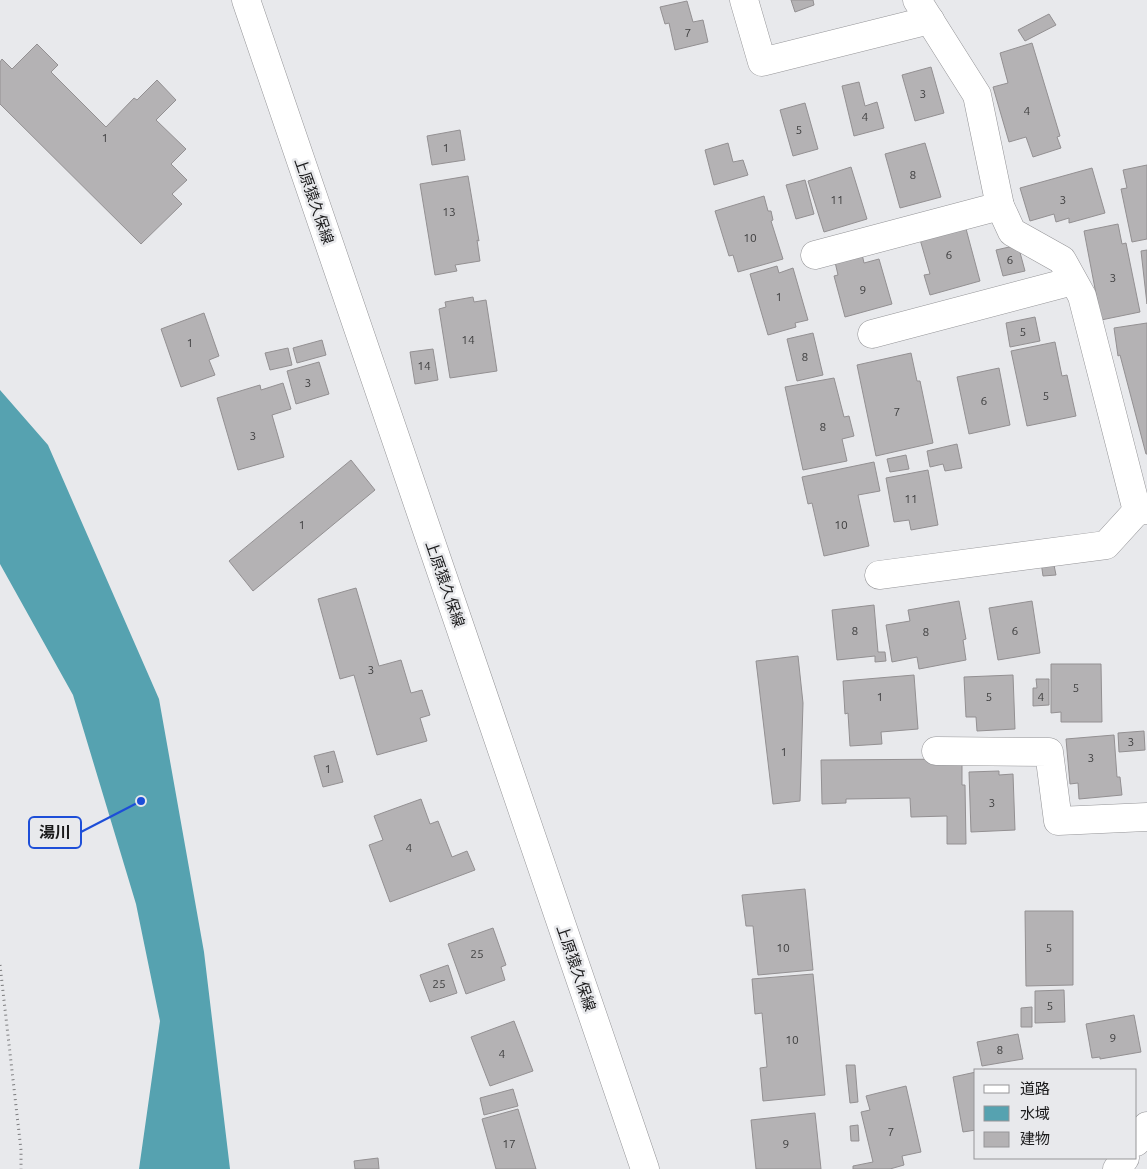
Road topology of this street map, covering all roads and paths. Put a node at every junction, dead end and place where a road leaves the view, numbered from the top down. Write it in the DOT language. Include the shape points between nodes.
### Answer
graph roads {
  1 [pos="246,0"];
  2 [pos="744,0"];
  3 [pos="923,10"];
  4 [pos="1000,206"];
  5 [pos="816,255"];
  6 [pos="1073,281"];
  7 [pos="872,334"];
  8 [pos="1142,510"];
  9 [pos="879,575"];
  10 [pos="936,751"];
  11 [pos="1147,817"];
  12 [pos="0,965"];
  13 [pos="1147,1126"];
  14 [pos="1137,1141"];
  15 [pos="21,1169"];
  16 [pos="645,1169"];
  1 -- 16 [label="street, 上原猿久保線"];
  2 -- 3 [label="street" via="762,62"];
  3 -- 4 [label="street" via="977,96"];
  4 -- 5 [label="street"];
  4 -- 6 [label="street" via="1012,232 1062,260"];
  6 -- 7 [label="street"];
  6 -- 8 [label="street" via="1082,296"];
  8 -- 9 [label="street" via="1106,546"];
  10 -- 11 [label="street" via="1049,752 1058,821"];
  12 -- 15 [label="path"];
  13 -- 14 [label="street"];
}
